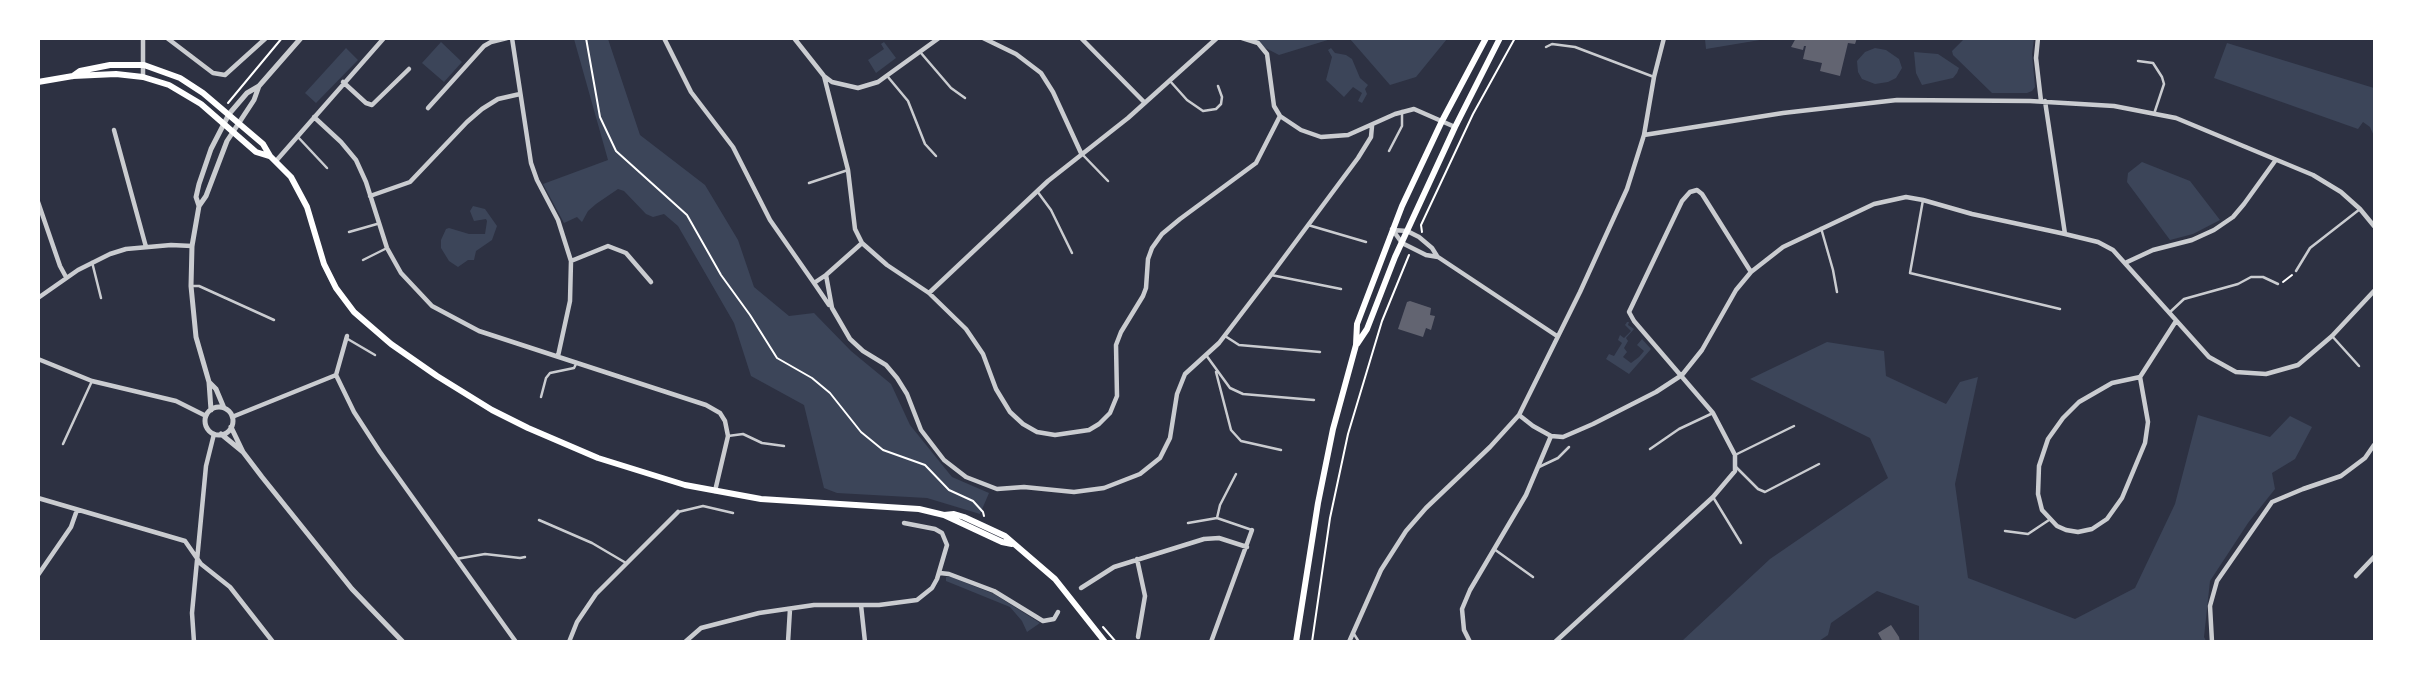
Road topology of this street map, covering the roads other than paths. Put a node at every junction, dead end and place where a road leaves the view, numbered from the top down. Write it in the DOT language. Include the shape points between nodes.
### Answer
graph roads {
  1 [pos="144,38"];
  2 [pos="167,38"];
  3 [pos="266,38"];
  4 [pos="302,38"];
  5 [pos="384,38"];
  6 [pos="509,38"];
  7 [pos="664,38"];
  8 [pos="794,38"];
  9 [pos="939,38"];
  10 [pos="983,38"];
  11 [pos="1081,38"];
  12 [pos="1217,38"];
  13 [pos="1242,38"];
  14 [pos="1486,38"];
  15 [pos="1500,38"];
  16 [pos="1664,38"];
  17 [pos="2038,38"];
  18 [pos="1546,47"];
  19 [pos="919,51"];
  20 [pos="2138,61"];
  21 [pos="144,65"];
  22 [pos="409,69"];
  23 [pos="74,76"];
  24 [pos="824,76"];
  25 [pos="143,77"];
  26 [pos="887,77"];
  27 [pos="1654,77"];
  28 [pos="1170,81"];
  29 [pos="38,82"];
  30 [pos="344,82"];
  31 [pos="259,86"];
  32 [pos="1219,86"];
  33 [pos="520,94"];
  34 [pos="965,98"];
  35 [pos="2043,101"];
  36 [pos="1145,103"];
  37 [pos="428,108"];
  38 [pos="1402,111"];
  39 [pos="229,114"];
  40 [pos="2154,114"];
  41 [pos="1280,116"];
  42 [pos="314,117"];
  43 [pos="1442,121"];
  44 [pos="238,122"];
  45 [pos="223,123"];
  46 [pos="1372,126"];
  47 [pos="1455,127"];
  48 [pos="114,130"];
  49 [pos="232,131"];
  50 [pos="1644,135"];
  51 [pos="297,136"];
  52 [pos="1390,151"];
  53 [pos="1081,153"];
  54 [pos="936,156"];
  55 [pos="273,158"];
  56 [pos="2275,161"];
  57 [pos="327,168"];
  58 [pos="848,170"];
  59 [pos="1108,181"];
  60 [pos="809,183"];
  61 [pos="1037,191"];
  62 [pos="370,196"];
  63 [pos="1923,200"];
  64 [pos="38,201"];
  65 [pos="199,206"];
  66 [pos="2360,209"];
  67 [pos="377,224"];
  68 [pos="1308,225"];
  69 [pos="2375,226"];
  70 [pos="1821,228"];
  71 [pos="1392,229"];
  72 [pos="1407,231"];
  73 [pos="349,232"];
  74 [pos="2065,234"];
  75 [pos="1366,242"];
  76 [pos="862,243"];
  77 [pos="1402,243"];
  78 [pos="192,246"];
  79 [pos="146,247"];
  80 [pos="387,248"];
  81 [pos="1072,253"];
  82 [pos="1438,257"];
  83 [pos="363,260"];
  84 [pos="571,261"];
  85 [pos="92,262"];
  86 [pos="2124,263"];
  87 [pos="2296,271"];
  88 [pos="1751,272"];
  89 [pos="826,275"];
  90 [pos="1271,275"];
  91 [pos="66,277"];
  92 [pos="651,282"];
  93 [pos="814,283"];
  94 [pos="2278,285"];
  95 [pos="191,286"];
  96 [pos="1340,289"];
  97 [pos="1837,292"];
  98 [pos="2375,292"];
  99 [pos="929,293"];
  100 [pos="38,298"];
  101 [pos="101,298"];
  102 [pos="832,308"];
  103 [pos="2060,309"];
  104 [pos="2169,313"];
  105 [pos="274,320"];
  106 [pos="2176,321"];
  107 [pos="1225,336"];
  108 [pos="1557,336"];
  109 [pos="2332,336"];
  110 [pos="347,337"];
  111 [pos="1356,345"];
  112 [pos="1320,352"];
  113 [pos="375,355"];
  114 [pos="1206,355"];
  115 [pos="558,356"];
  116 [pos="38,359"];
  117 [pos="577,362"];
  118 [pos="2359,366"];
  119 [pos="1215,369"];
  120 [pos="336,375"];
  121 [pos="1682,375"];
  122 [pos="2140,377"];
  123 [pos="92,381"];
  124 [pos="209,382"];
  125 [pos="541,397"];
  126 [pos="1314,400"];
  127 [pos="224,408"];
  128 [pos="211,410"];
  129 [pos="1713,413"];
  130 [pos="1519,415"];
  131 [pos="206,416"];
  132 [pos="232,417"];
  133 [pos="1794,426"];
  134 [pos="231,427"];
  135 [pos="218,434"];
  136 [pos="728,436"];
  137 [pos="1550,436"];
  138 [pos="63,444"];
  139 [pos="2375,445"];
  140 [pos="785,446"];
  141 [pos="1569,447"];
  142 [pos="1650,449"];
  143 [pos="1281,450"];
  144 [pos="243,452"];
  145 [pos="1735,455"];
  146 [pos="1819,464"];
  147 [pos="1539,467"];
  148 [pos="1736,467"];
  149 [pos="1236,474"];
  150 [pos="715,491"];
  151 [pos="1713,497"];
  152 [pos="38,498"];
  153 [pos="77,509"];
  154 [pos="678,512"];
  155 [pos="733,513"];
  156 [pos="1217,518"];
  157 [pos="539,520"];
  158 [pos="2049,520"];
  159 [pos="904,523"];
  160 [pos="1188,523"];
  161 [pos="1252,530"];
  162 [pos="2005,531"];
  163 [pos="1741,543"];
  164 [pos="1247,547"];
  165 [pos="1494,549"];
  166 [pos="198,557"];
  167 [pos="525,557"];
  168 [pos="2375,557"];
  169 [pos="456,559"];
  170 [pos="1137,559"];
  171 [pos="626,563"];
  172 [pos="940,573"];
  173 [pos="38,575"];
  174 [pos="2356,576"];
  175 [pos="1533,577"];
  176 [pos="1082,588"];
  177 [pos="861,605"];
  178 [pos="790,610"];
  179 [pos="1058,612"];
  180 [pos="1353,631"];
  181 [pos="1138,637"];
  182 [pos="194,642"];
  183 [pos="273,642"];
  184 [pos="403,642"];
  185 [pos="516,642"];
  186 [pos="569,642"];
  187 [pos="685,642"];
  188 [pos="788,642"];
  189 [pos="865,642"];
  190 [pos="1105,642"];
  191 [pos="1211,642"];
  192 [pos="1296,642"];
  193 [pos="1349,642"];
  194 [pos="1359,642"];
  195 [pos="1470,642"];
  196 [pos="1555,642"];
  197 [pos="2212,642"];
  1 -- 21 [label="street"];
  2 -- 3 [label="street" via="213,73 225,75"];
  4 -- 31 [label="street"];
  5 -- 30 [label="street"];
  6 -- 33 [label="street"];
  6 -- 37 [label="street" via="484,46"];
  7 -- 93 [label="street" via="685,82 733,147 763,209"];
  8 -- 24 [label="street"];
  9 -- 19 [label="street"];
  10 -- 53 [label="street" via="1041,72"];
  11 -- 36 [label="street"];
  12 -- 28 [label="street"];
  13 -- 41 [label="street" via="1258,43 1267,54 1272,99"];
  14 -- 43 [label="main road"];
  15 -- 47 [label="main road"];
  16 -- 27 [label="street"];
  17 -- 35 [label="street" via="2036,58"];
  18 -- 27 [label="lane" via="1575,47"];
  19 -- 26 [label="street"];
  19 -- 34 [label="lane"];
  20 -- 40 [label="lane" via="2152,62 2162,77"];
  21 -- 23 [label="main road" via="110,65"];
  21 -- 25 [label="street"];
  21 -- 39 [label="main road" via="190,84"];
  22 -- 30 [label="street" via="372,105"];
  23 -- 25 [label="main road"];
  23 -- 29 [label="main road"];
  24 -- 26 [label="street" via="858,88"];
  24 -- 58 [label="street"];
  25 -- 45 [label="main road" via="185,92"];
  26 -- 54 [label="lane" via="908,100 925,145"];
  27 -- 50 [label="street"];
  28 -- 32 [label="lane" via="1203,111 1221,104"];
  28 -- 36 [label="street"];
  30 -- 42 [label="street"];
  31 -- 39 [label="street"];
  31 -- 44 [label="street"];
  33 -- 62 [label="street" via="482,109 410,182"];
  33 -- 84 [label="street" via="531,163"];
  35 -- 40 [label="street"];
  35 -- 50 [label="street" via="1863,102"];
  35 -- 74 [label="street"];
  36 -- 53 [label="street"];
  38 -- 43 [label="street" via="1414,109"];
  38 -- 46 [label="street"];
  38 -- 52 [label="lane" via="1402,126"];
  39 -- 44 [label="main road"];
  39 -- 45 [label="street"];
  40 -- 56 [label="street" via="2176,118"];
  41 -- 46 [label="street" via="1321,136 1348,135"];
  41 -- 99 [label="street" via="1256,163 1180,219 1152,248 1146,288 1116,345 1116,401 1094,428 1055,435 1037,432 1018,420 1000,399 979,347 966,328"];
  42 -- 51 [label="street"];
  42 -- 62 [label="street" via="356,160"];
  43 -- 47 [label="street"];
  43 -- 71 [label="main road"];
  44 -- 49 [label="street"];
  44 -- 55 [label="main road"];
  45 -- 49 [label="main road"];
  45 -- 65 [label="street" via="199,184"];
  46 -- 68 [label="street" via="1369,141"];
  47 -- 72 [label="main road"];
  48 -- 79 [label="street"];
  49 -- 55 [label="main road" via="256,152"];
  49 -- 65 [label="street"];
  50 -- 108 [label="street" via="1628,189"];
  51 -- 55 [label="street"];
  51 -- 57 [label="lane"];
  53 -- 59 [label="lane"];
  53 -- 61 [label="street"];
  55 -- 150 [label="main road" via="303,196 336,288 365,323 391,344 457,389 538,433 618,465"];
  56 -- 66 [label="street" via="2313,175"];
  56 -- 86 [label="street" via="2244,204 2214,230"];
  58 -- 60 [label="lane"];
  58 -- 76 [label="street" via="855,229"];
  61 -- 81 [label="lane"];
  61 -- 99 [label="street"];
  62 -- 67 [label="street"];
  63 -- 70 [label="street" via="1891,199"];
  63 -- 74 [label="street"];
  63 -- 103 [label="lane" via="1910,273"];
  64 -- 91 [label="street"];
  65 -- 78 [label="street"];
  66 -- 69 [label="street"];
  66 -- 87 [label="lane" via="2310,248"];
  67 -- 73 [label="lane"];
  67 -- 80 [label="street"];
  68 -- 75 [label="lane"];
  68 -- 90 [label="street"];
  70 -- 88 [label="street" via="1783,247"];
  70 -- 97 [label="lane"];
  71 -- 72 [label="street"];
  71 -- 77 [label="street"];
  71 -- 111 [label="main road" via="1357,324"];
  72 -- 77 [label="main road"];
  72 -- 82 [label="street"];
  74 -- 86 [label="street" via="2106,246"];
  76 -- 89 [label="street"];
  76 -- 99 [label="street"];
  77 -- 82 [label="street"];
  77 -- 111 [label="main road"];
  78 -- 79 [label="street"];
  78 -- 95 [label="street"];
  79 -- 85 [label="street" via="126,248"];
  80 -- 83 [label="lane"];
  80 -- 115 [label="street" via="417,292 443,314 479,331"];
  82 -- 108 [label="street"];
  84 -- 92 [label="street" via="608,246 626,253"];
  84 -- 115 [label="street" via="570,301"];
  85 -- 91 [label="street"];
  85 -- 101 [label="lane"];
  86 -- 104 [label="street"];
  88 -- 121 [label="street"];
  88 -- 121 [label="street" via="1702,194 1690,192 1629,312"];
  89 -- 93 [label="street"];
  89 -- 102 [label="street"];
  90 -- 96 [label="lane"];
  90 -- 107 [label="street"];
  91 -- 100 [label="street"];
  93 -- 102 [label="street"];
  94 -- 104 [label="lane" via="2251,276 2184,299"];
  95 -- 105 [label="lane"];
  95 -- 124 [label="street" via="196,337"];
  98 -- 109 [label="street"];
  102 -- 114 [label="street" via="850,339 898,378 921,430 944,460 966,477 997,489 1083,492 1147,470 1167,445 1182,378"];
  104 -- 106 [label="street"];
  106 -- 109 [label="street" via="2209,357 2236,372 2266,374 2298,365"];
  106 -- 122 [label="street"];
  107 -- 112 [label="lane" via="1239,345"];
  107 -- 114 [label="street"];
  108 -- 130 [label="street"];
  109 -- 118 [label="lane"];
  110 -- 113 [label="lane"];
  110 -- 120 [label="street"];
  111 -- 192 [label="main road" via="1318,503"];
  114 -- 119 [label="lane"];
  115 -- 117 [label="street"];
  116 -- 123 [label="street"];
  117 -- 125 [label="lane" via="574,368 550,373"];
  117 -- 136 [label="street" via="714,408 725,421"];
  119 -- 126 [label="lane" via="1230,388 1243,394"];
  119 -- 143 [label="lane" via="1231,430 1241,441"];
  120 -- 132 [label="street"];
  120 -- 169 [label="street" via="380,452"];
  121 -- 129 [label="street"];
  121 -- 137 [label="street" via="1593,424 1563,437"];
  122 -- 158 [label="street" via="2112,383 2079,402 2049,439 2038,481 2042,510"];
  122 -- 158 [label="street" via="2148,422 2145,443 2122,498 2107,519 2092,528 2066,530"];
  123 -- 131 [label="street" via="176,401"];
  123 -- 138 [label="lane"];
  124 -- 127 [label="street"];
  124 -- 128 [label="street"];
  127 -- 128 [label="street"];
  127 -- 132 [label="street"];
  128 -- 131 [label="street"];
  129 -- 142 [label="lane"];
  129 -- 145 [label="street"];
  130 -- 137 [label="street"];
  130 -- 180 [label="street" via="1406,531 1381,570"];
  131 -- 135 [label="street" via="208,429"];
  132 -- 134 [label="street"];
  133 -- 145 [label="lane"];
  134 -- 135 [label="street"];
  134 -- 144 [label="street"];
  135 -- 144 [label="street"];
  135 -- 166 [label="street" via="206,465"];
  136 -- 140 [label="lane" via="743,434"];
  136 -- 150 [label="street"];
  137 -- 147 [label="street"];
  139 -- 197 [label="street" via="2341,476 2272,502 2217,580 2210,606"];
  141 -- 147 [label="lane"];
  144 -- 184 [label="street" via="352,589"];
  145 -- 148 [label="street"];
  146 -- 148 [label="lane" via="1765,492"];
  147 -- 165 [label="street"];
  148 -- 151 [label="street"];
  149 -- 156 [label="lane"];
  150 -- 190 [label="main road" via="802,503 905,507 944,515 1032,557"];
  151 -- 163 [label="lane"];
  151 -- 196 [label="street"];
  152 -- 153 [label="street"];
  153 -- 166 [label="street" via="185,541"];
  153 -- 173 [label="street" via="71,527"];
  154 -- 155 [label="lane" via="704,506"];
  154 -- 171 [label="street"];
  156 -- 160 [label="lane"];
  156 -- 161 [label="lane"];
  157 -- 171 [label="lane"];
  158 -- 162 [label="lane" via="2028,534"];
  159 -- 172 [label="street" via="942,533 947,545"];
  161 -- 164 [label="street"];
  164 -- 170 [label="street" via="1213,538"];
  164 -- 191 [label="street"];
  165 -- 175 [label="lane"];
  165 -- 195 [label="street" via="1462,609"];
  166 -- 182 [label="street"];
  166 -- 183 [label="street" via="230,587"];
  167 -- 169 [label="lane" via="485,554"];
  168 -- 174 [label="street"];
  169 -- 185 [label="street"];
  170 -- 176 [label="street" via="1114,567"];
  170 -- 181 [label="street" via="1145,596"];
  171 -- 186 [label="street" via="596,594"];
  172 -- 177 [label="street" via="932,589 917,600"];
  172 -- 179 [label="street" via="994,591 1043,621 1054,619"];
  177 -- 178 [label="street"];
  177 -- 189 [label="street"];
  178 -- 187 [label="street" via="701,628"];
  178 -- 188 [label="street"];
  180 -- 193 [label="street"];
  180 -- 194 [label="lane"];
}
